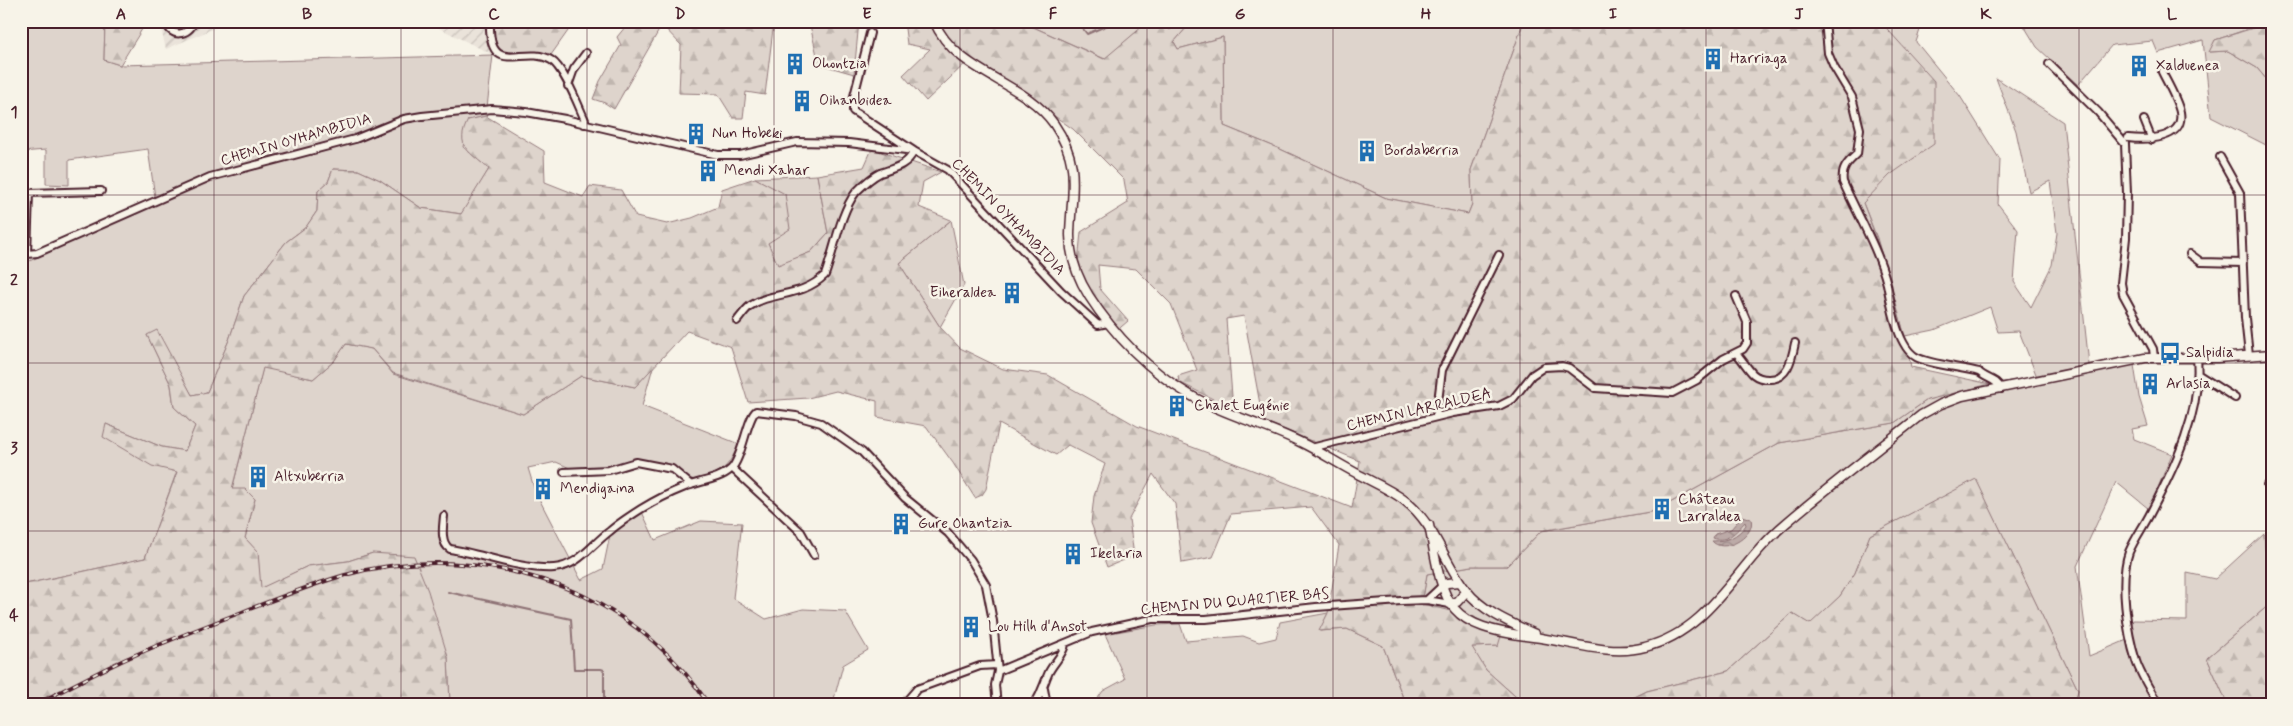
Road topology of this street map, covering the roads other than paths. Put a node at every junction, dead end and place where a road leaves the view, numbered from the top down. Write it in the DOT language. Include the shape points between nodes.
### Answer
graph roads {
  1 [pos="166,21"];
  2 [pos="194,21"];
  3 [pos="490,21"];
  4 [pos="934,21"];
  5 [pos="1825,21"];
  6 [pos="870,34"];
  7 [pos="586,53"];
  8 [pos="2049,64"];
  9 [pos="2162,72"];
  10 [pos="568,86"];
  11 [pos="2144,120"];
  12 [pos="584,124"];
  13 [pos="2128,138"];
  14 [pos="2152,140"];
  15 [pos="914,151"];
  16 [pos="2220,157"];
  17 [pos="101,191"];
  18 [pos="2190,254"];
  19 [pos="1499,255"];
  20 [pos="2243,263"];
  21 [pos="1736,296"];
  22 [pos="737,321"];
  23 [pos="1108,323"];
  24 [pos="1795,343"];
  25 [pos="1736,353"];
  26 [pos="2271,355"];
  27 [pos="2249,356"];
  28 [pos="2154,357"];
  29 [pos="2198,358"];
  30 [pos="2199,375"];
  31 [pos="2001,389"];
  32 [pos="2235,398"];
  33 [pos="1436,417"];
  34 [pos="1314,449"];
  35 [pos="732,468"];
  36 [pos="564,472"];
  37 [pos="691,485"];
  38 [pos="444,516"];
  39 [pos="1429,525"];
  40 [pos="814,555"];
  41 [pos="1460,582"];
  42 [pos="1442,586"];
  43 [pos="1467,592"];
  44 [pos="1427,600"];
  45 [pos="1450,604"];
  46 [pos="1544,638"];
  47 [pos="1065,644"];
  48 [pos="998,668"];
  49 [pos="1044,689"];
  50 [pos="903,705"];
  51 [pos="996,705"];
  52 [pos="1034,705"];
  53 [pos="1047,705"];
  54 [pos="2159,705"];
  1 -- 2 [label="street" via="169,30 181,34 187,32"];
  3 -- 10 [label="street" via="490,43 498,53 506,57 548,59 556,65"];
  4 -- 23 [label="street" via="942,37 959,56 1037,105 1061,136 1070,157 1074,179 1070,235 1074,265 1087,293"];
  5 -- 31 [label="street" via="1828,52 1852,97 1860,129 1857,154 1846,164 1843,182 1877,254 1897,327 1907,348 1927,361 1979,372 1997,382"];
  6 -- 15 [label="street" via="853,111"];
  7 -- 10 [label="street"];
  8 -- 28 [label="street" via="2125,144 2126,220 2121,283 2123,294 2153,349"];
  9 -- 14 [label="street" via="2180,112 2180,123 2175,130"];
  10 -- 12 [label="street"];
  11 -- 14 [label="street"];
  12 -- 15 [label="street, CHEMIN OYHAMBIDIA" via="718,155 740,155 797,142 882,146"];
  12 -- 17 [label="street, CHEMIN OYHAMBIDIA" via="506,110 404,119 355,139 210,177 37,253 28,254 29,193"];
  13 -- 14 [label="street"];
  15 -- 22 [label="street" via="911,158 894,170 879,173 857,192 847,206 825,275 818,282 801,291 757,303"];
  15 -- 23 [label="street, CHEMIN OYHAMBIDIA" via="948,170 1061,291 1098,325"];
  16 -- 20 [label="street" via="2240,193"];
  18 -- 20 [label="street" via="2201,262"];
  19 -- 33 [label="street" via="1442,370"];
  20 -- 27 [label="street"];
  21 -- 25 [label="street" via="1747,322 1747,343"];
  23 -- 34 [label="street" via="1156,371 1190,395"];
  24 -- 25 [label="street" via="1786,370 1778,378 1770,380 1753,374"];
  25 -- 33 [label="street, CHEMIN LARRALDEA" via="1672,393 1595,388 1569,368 1544,367 1532,375 1513,399 1499,406"];
  26 -- 27 [label="street"];
  27 -- 29 [label="street"];
  28 -- 29 [label="street"];
  28 -- 31 [label="street"];
  29 -- 30 [label="street"];
  30 -- 32 [label="street"];
  30 -- 54 [label="street" via="2183,443 2151,514 2134,540 2126,568 2130,636 2136,663"];
  31 -- 46 [label="street" via="1962,396 1921,416 1783,525 1704,613 1690,627 1670,639 1644,648 1621,650"];
  33 -- 34 [label="street, CHEMIN LARRALDEA"];
  34 -- 39 [label="street" via="1396,494"];
  35 -- 37 [label="street"];
  35 -- 40 [label="street" via="801,532"];
  35 -- 48 [label="street" via="752,414 760,410 820,423 862,452 906,498 948,533 979,571 986,585"];
  36 -- 37 [label="street" via="609,470 636,462 672,469"];
  37 -- 38 [label="street" via="642,508 610,531 580,559 554,568 528,566 447,548"];
  39 -- 41 [label="street"];
  39 -- 42 [label="street"];
  41 -- 42 [label="street"];
  41 -- 43 [label="street"];
  42 -- 44 [label="street"];
  42 -- 45 [label="street"];
  43 -- 45 [label="street"];
  43 -- 46 [label="street" via="1504,621"];
  44 -- 45 [label="street, CHEMIN DU QUARTIER BAS"];
  44 -- 47 [label="street, CHEMIN DU QUARTIER BAS" via="1316,607 1206,619 1152,619 1092,632"];
  45 -- 46 [label="street" via="1473,624"];
  47 -- 48 [label="street, CHEMIN DU QUARTIER BAS"];
  47 -- 49 [label="street" via="1050,670"];
  48 -- 50 [label="street, CHEMIN DU QUARTIER BAS" via="980,666 917,689"];
  48 -- 51 [label="street"];
  49 -- 52 [label="street"];
  49 -- 53 [label="street"];
}
